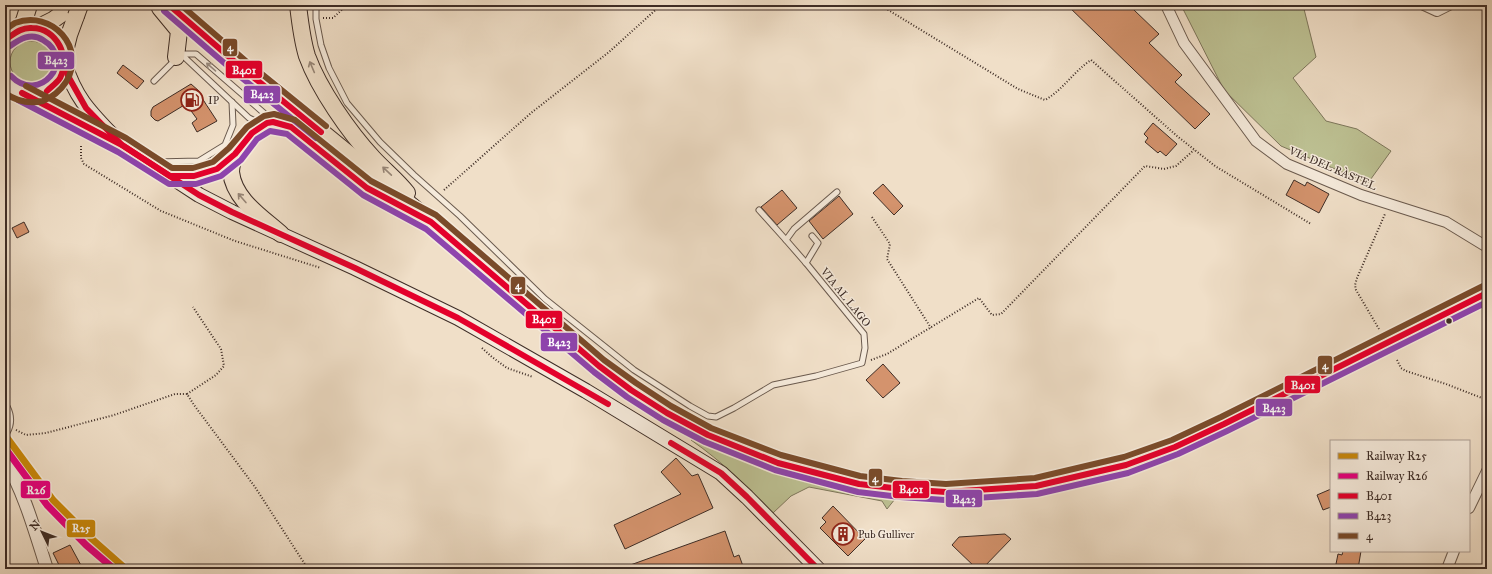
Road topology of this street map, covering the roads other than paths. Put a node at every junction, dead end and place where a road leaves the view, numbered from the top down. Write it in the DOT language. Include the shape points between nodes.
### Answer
graph roads {
  1 [pos="29,5"];
  2 [pos="158,5"];
  3 [pos="168,5"];
  4 [pos="298,5"];
  5 [pos="316,5"];
  6 [pos="1166,5"];
  7 [pos="1424,5"];
  8 [pos="1449,5"];
  9 [pos="75,9"];
  10 [pos="37,28"];
  11 [pos="11,33"];
  12 [pos="179,55"];
  13 [pos="64,59"];
  14 [pos="154,81"];
  15 [pos="5,82"];
  16 [pos="22,94"];
  17 [pos="232,102"];
  18 [pos="267,123"];
  19 [pos="122,145"];
  20 [pos="235,154"];
  21 [pos="147,162"];
  22 [pos="170,176"];
  23 [pos="838,192"];
  24 [pos="759,210"];
  25 [pos="431,222"];
  26 [pos="281,234"];
  27 [pos="812,236"];
  28 [pos="786,240"];
  29 [pos="1487,247"];
  30 [pos="806,263"];
  31 [pos="1487,293"];
  32 [pos="1365,353"];
  33 [pos="5,408"];
  34 [pos="7,428"];
  35 [pos="5,460"];
  36 [pos="1487,470"];
  37 [pos="1470,506"];
  38 [pos="1454,552"];
  39 [pos="47,569"];
  40 [pos="818,569"];
  41 [pos="1447,569"];
  1 -- 11 [label="highway" via="24,21"];
  2 -- 12 [label="highway" via="179,31"];
  3 -- 25 [label="highway"];
  25 -- 4 [label="highway, one-way" via="356,138 320,84 307,55"];
  5 -- 30 [label="lane, VIA AL LAGO" via="321,45 329,68 347,102 380,142 546,298 634,370 708,416 716,417 773,385 862,363 864,334"];
  6 -- 29 [label="street, VIA DEL RÀSTEL" via="1184,43 1256,141 1287,164 1361,195 1446,222"];
  7 -- 8 [label="street" via="1437,11"];
  9 -- 10 [label="highway"];
  9 -- 13 [label="highway"];
  10 -- 11 [label="main road" via="24,28"];
  10 -- 13 [label="main road" via="45,30 58,40"];
  12 -- 14 [label="lane"];
  12 -- 17 [label="lane"];
  18 -- 12 [label="lane, one-way" via="265,114 196,54"];
  13 -- 16 [label="main road" via="59,80 50,88 39,94"];
  13 -- 19 [label="main road" via="76,91 86,108"];
  15 -- 16 [label="main road"];
  16 -- 19 [label="main road"];
  17 -- 18 [label="lane" via="249,118"];
  17 -- 21 [label="lane" via="233,125 225,145 198,161"];
  18 -- 20 [label="highway" via="252,133"];
  18 -- 25 [label="highway" via="291,127 367,188"];
  19 -- 21 [label="main road"];
  20 -- 22 [label="highway" via="217,169 194,176"];
  26 -- 20 [label="highway, one-way" via="237,192 231,170"];
  21 -- 22 [label="main road"];
  22 -- 26 [label="main road" via="199,195"];
  23 -- 28 [label="lane" via="794,229"];
  24 -- 28 [label="lane, VIA AL LAGO"];
  25 -- 32 [label="highway" via="599,366 667,413 708,434 778,462 859,484 946,492 1036,486 1126,465 1224,424"];
  26 -- 40 [label="main road" via="458,318 586,391 721,473"];
  27 -- 30 [label="lane" via="818,243"];
  28 -- 30 [label="lane, VIA AL LAGO"];
  31 -- 32 [label="main road"];
  33 -- 34 [label="street"];
  35 -- 39 [label="street" via="16,478"];
  36 -- 37 [label="street"];
  38 -- 41 [label="street"];
}
